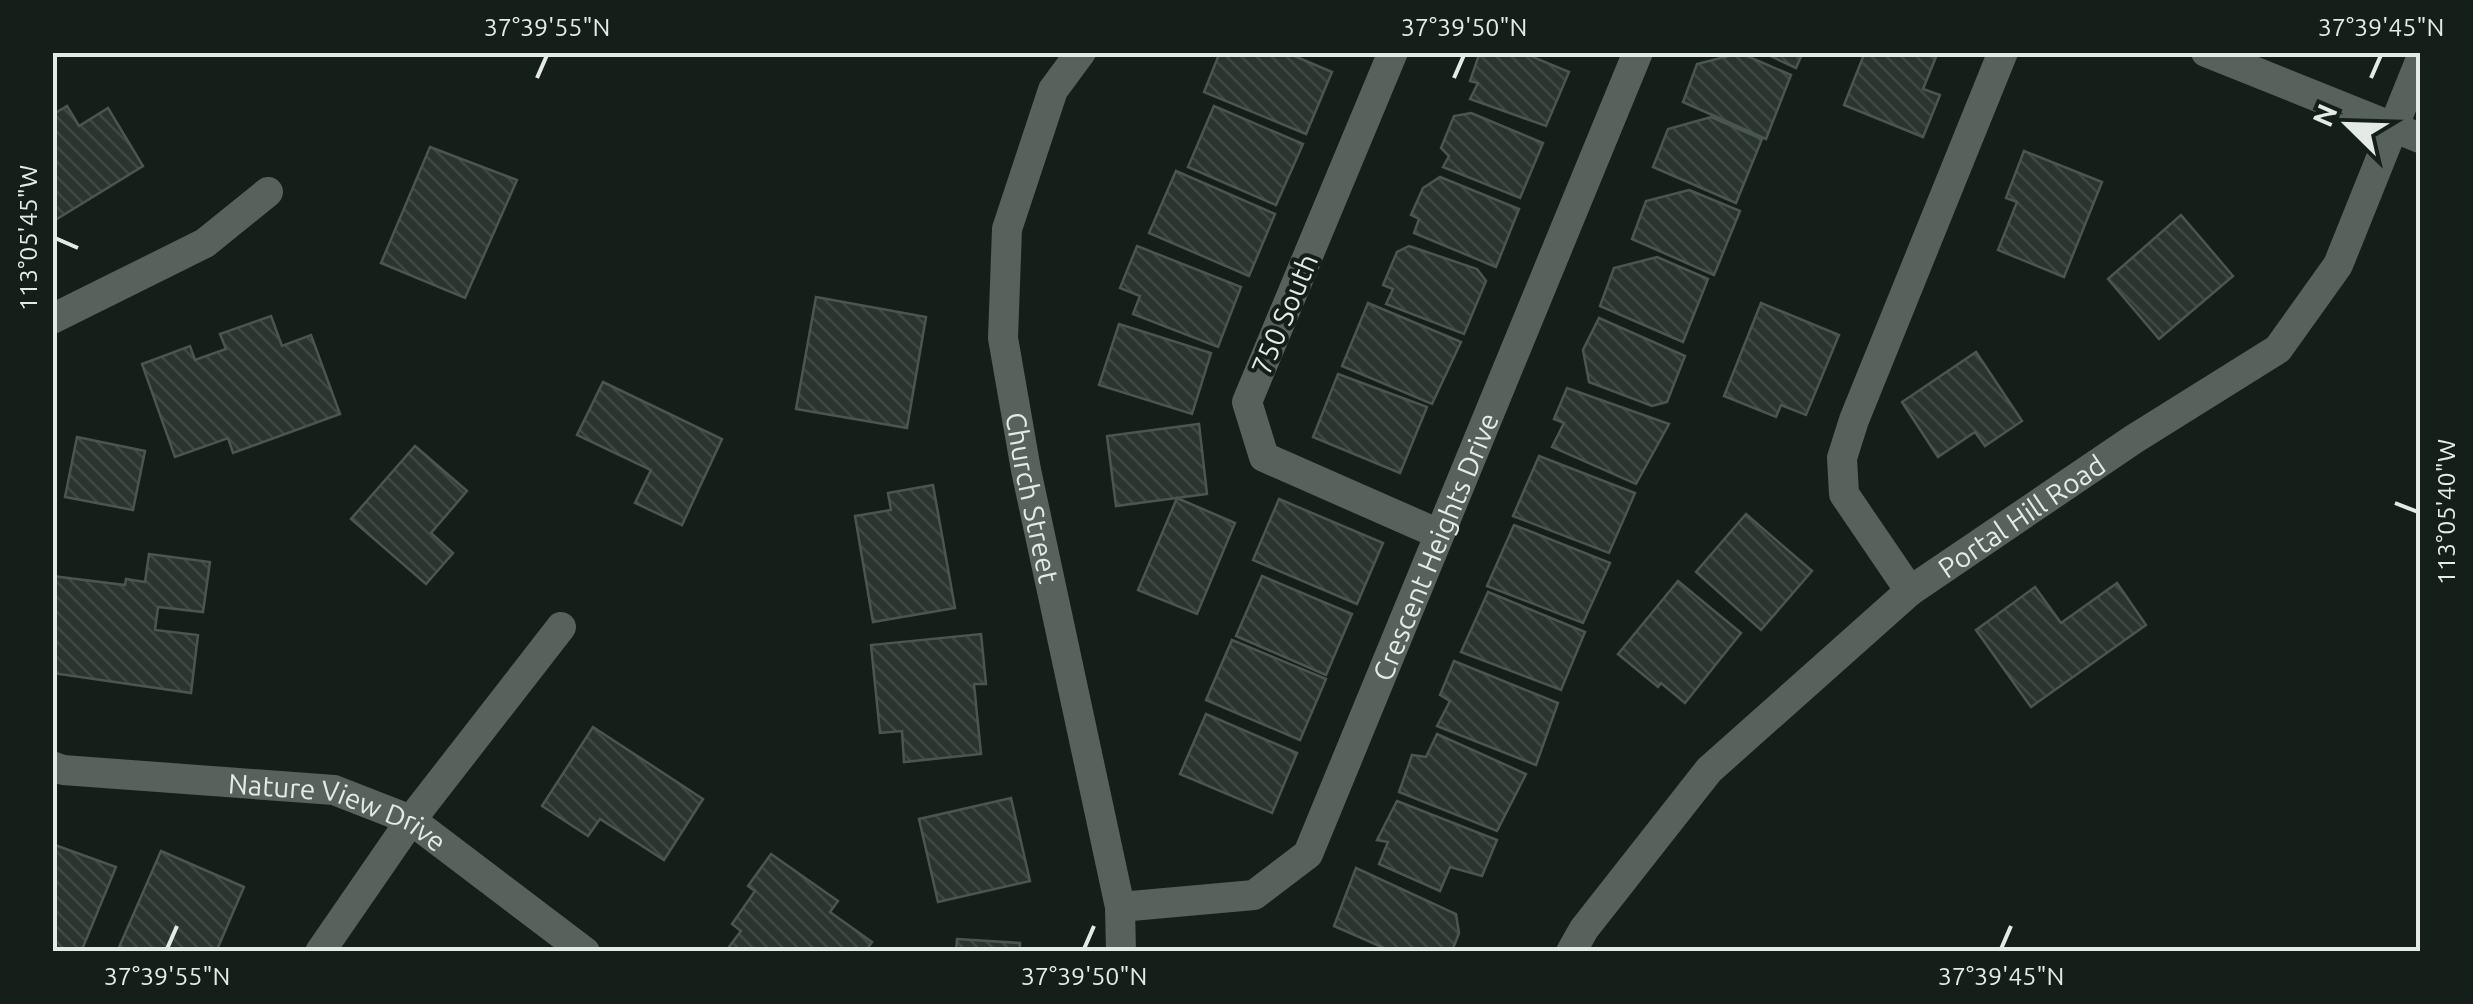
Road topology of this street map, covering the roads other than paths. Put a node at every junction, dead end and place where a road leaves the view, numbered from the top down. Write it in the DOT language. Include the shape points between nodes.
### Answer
graph roads {
  1 [pos="1081,52"];
  2 [pos="1393,52"];
  3 [pos="2003,52"];
  4 [pos="2206,52"];
  5 [pos="1636,53"];
  6 [pos="2239,58"];
  7 [pos="2420,60"];
  8 [pos="2407,132"];
  9 [pos="268,192"];
  10 [pos="52,318"];
  11 [pos="1439,534"];
  12 [pos="1910,590"];
  13 [pos="561,627"];
  14 [pos="52,766"];
  15 [pos="412,820"];
  16 [pos="1120,907"];
  17 [pos="320,952"];
  18 [pos="586,952"];
  19 [pos="1121,952"];
  20 [pos="1571,952"];
  1 -- 16 [label="street, Church Street" via="1053,90 1007,229 1003,338"];
  2 -- 11 [label="street, 750 South" via="1247,402 1264,457"];
  3 -- 12 [label="street" via="1842,458 1844,494"];
  4 -- 6 [label="street"];
  5 -- 11 [label="street, Crescent Heights Drive"];
  6 -- 8 [label="street"];
  7 -- 8 [label="street, Portal Hill Road"];
  8 -- 12 [label="street, Portal Hill Road" via="2338,264 2278,350"];
  9 -- 10 [label="street" via="205,243"];
  11 -- 16 [label="street, Crescent Heights Drive" via="1308,854 1254,895"];
  12 -- 20 [label="street, Portal Hill Road" via="1709,770"];
  13 -- 15 [label="street"];
  14 -- 15 [label="street, Nature View Drive" via="334,790"];
  15 -- 17 [label="street"];
  15 -- 18 [label="street, Nature View Drive"];
  16 -- 19 [label="street, Church Street"];
}
